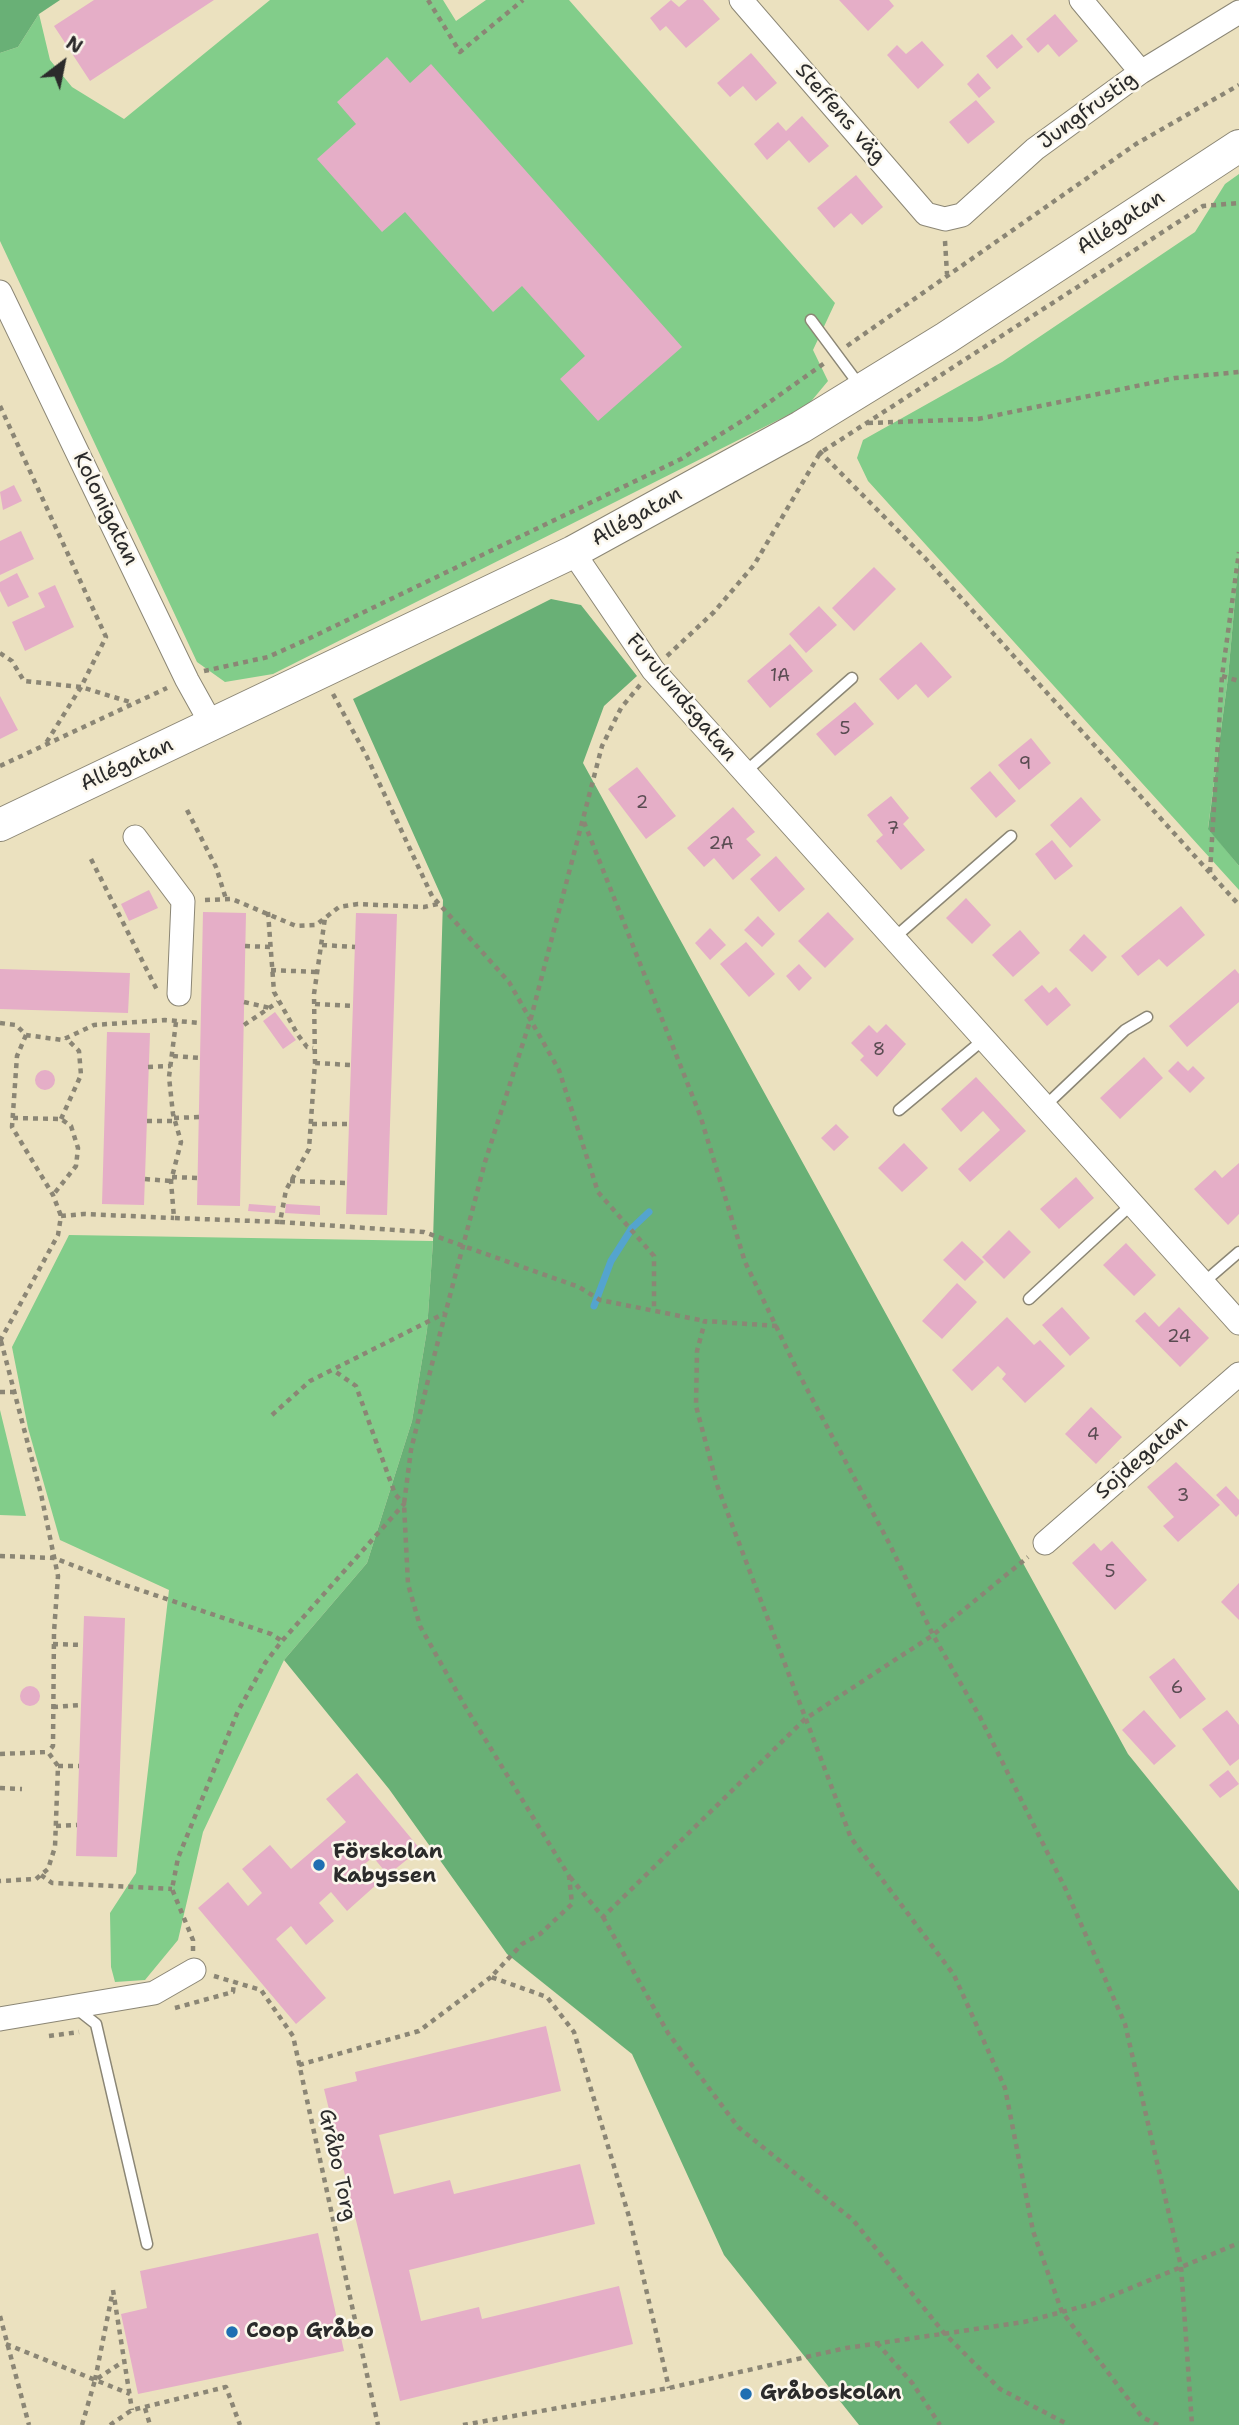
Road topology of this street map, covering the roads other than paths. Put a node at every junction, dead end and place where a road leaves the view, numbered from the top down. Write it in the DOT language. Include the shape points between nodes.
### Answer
graph roads {
  1 [pos="741,0"];
  2 [pos="1081,0"];
  3 [pos="1239,12"];
  4 [pos="1141,72"];
  5 [pos="1239,146"];
  6 [pos="944,219"];
  7 [pos="0,292"];
  8 [pos="811,320"];
  9 [pos="863,390"];
  10 [pos="573,552"];
  11 [pos="852,678"];
  12 [pos="212,725"];
  13 [pos="743,773"];
  14 [pos="0,825"];
  15 [pos="1012,836"];
  16 [pos="135,837"];
  17 [pos="894,939"];
  18 [pos="171,998"];
  19 [pos="1147,1017"];
  20 [pos="983,1040"];
  21 [pos="1044,1108"];
  22 [pos="899,1110"];
  23 [pos="1132,1204"];
  24 [pos="1239,1252"];
  25 [pos="1203,1283"];
  26 [pos="1029,1299"];
  27 [pos="1239,1323"];
  28 [pos="1239,1374"];
  29 [pos="1045,1543"];
  30 [pos="194,1970"];
  31 [pos="72,2005"];
  32 [pos="0,2019"];
  33 [pos="147,2244"];
  1 -- 6 [label="street, Steffens väg" via="926,214"];
  2 -- 4 [label="street"];
  3 -- 4 [label="street, Jungfrustig"];
  4 -- 6 [label="street, Jungfrustig" via="1035,149 962,215"];
  5 -- 9 [label="street, Allégatan"];
  7 -- 12 [label="street, Kolonigatan"];
  8 -- 9 [label="lane"];
  9 -- 10 [label="street, Allégatan"];
  10 -- 12 [label="street, Allégatan"];
  10 -- 13 [label="street, Furulundsgatan" via="653,670"];
  11 -- 13 [label="lane, Furulundsgatan"];
  12 -- 14 [label="street, Allégatan"];
  13 -- 17 [label="street, Furulundsgatan"];
  15 -- 17 [label="lane"];
  16 -- 18 [label="street" via="183,901"];
  17 -- 20 [label="street, Furulundsgatan"];
  19 -- 21 [label="lane" via="1125,1030"];
  20 -- 21 [label="street, Furulundsgatan"];
  20 -- 22 [label="lane"];
  21 -- 23 [label="street, Furulundsgatan"];
  23 -- 25 [label="street, Furulundsgatan"];
  23 -- 26 [label="lane"];
  24 -- 25 [label="lane"];
  25 -- 27 [label="street, Furulundsgatan"];
  28 -- 29 [label="street, Sojdegatan"];
  30 -- 31 [label="street" via="154,1993"];
  31 -- 32 [label="street"];
  31 -- 33 [label="lane" via="96,2024"];
}
